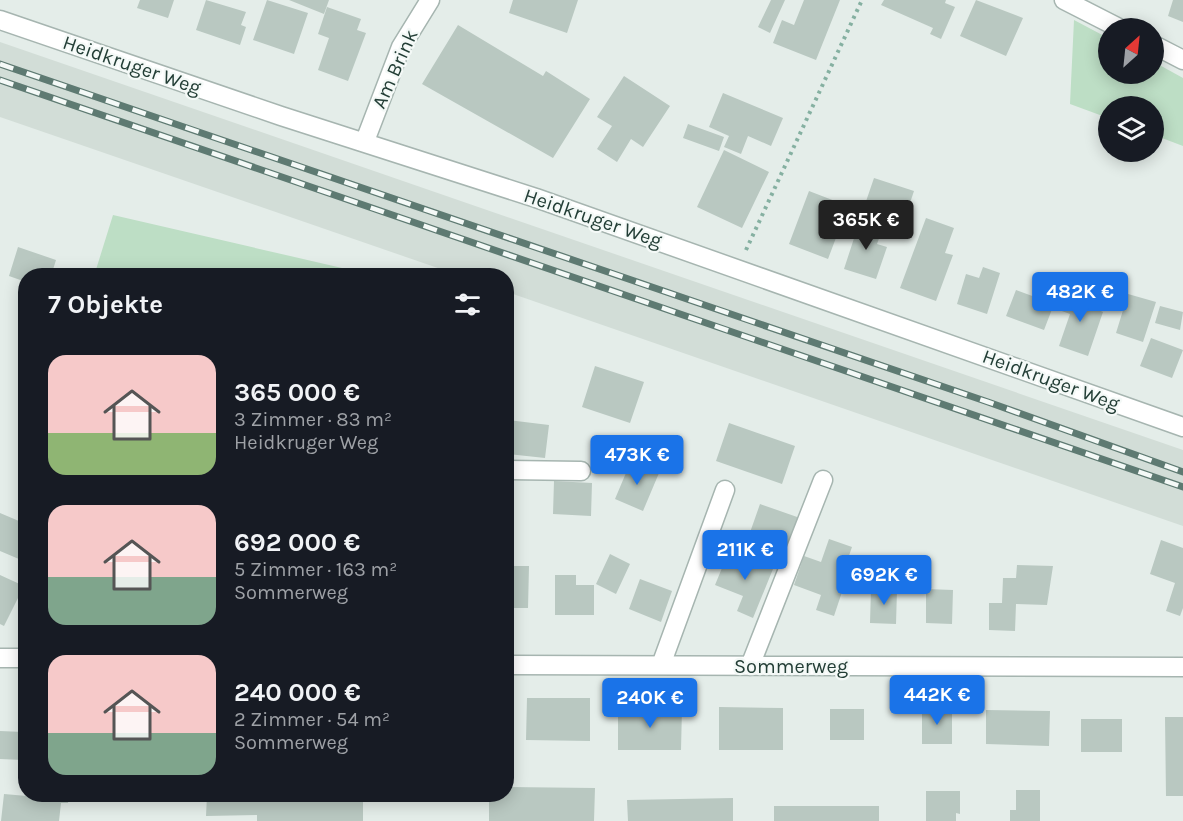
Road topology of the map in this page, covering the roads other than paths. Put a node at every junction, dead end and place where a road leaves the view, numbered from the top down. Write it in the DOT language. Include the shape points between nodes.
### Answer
graph roads {
  1 [pos="430,0"];
  2 [pos="1064,0"];
  3 [pos="1099,18"];
  4 [pos="0,20"];
  5 [pos="1164,50"];
  6 [pos="1183,60"];
  7 [pos="365,141"];
  8 [pos="1183,427"];
  9 [pos="514,470"];
  10 [pos="581,471"];
  11 [pos="822,480"];
  12 [pos="725,490"];
  13 [pos="0,658"];
  14 [pos="18,658"];
  15 [pos="514,665"];
  16 [pos="661,665"];
  17 [pos="750,666"];
  18 [pos="1183,667"];
  1 -- 7 [label="street, Am Brink" via="401,47"];
  2 -- 3 [label="street"];
  4 -- 7 [label="street, Heidkruger Weg"];
  5 -- 6 [label="street"];
  7 -- 8 [label="street, Heidkruger Weg" via="738,268"];
  9 -- 10 [label="street"];
  11 -- 17 [label="street"];
  12 -- 16 [label="street"];
  13 -- 14 [label="street"];
  15 -- 16 [label="street, Sommerweg"];
  16 -- 17 [label="street, Sommerweg"];
  17 -- 18 [label="street, Sommerweg"];
}
